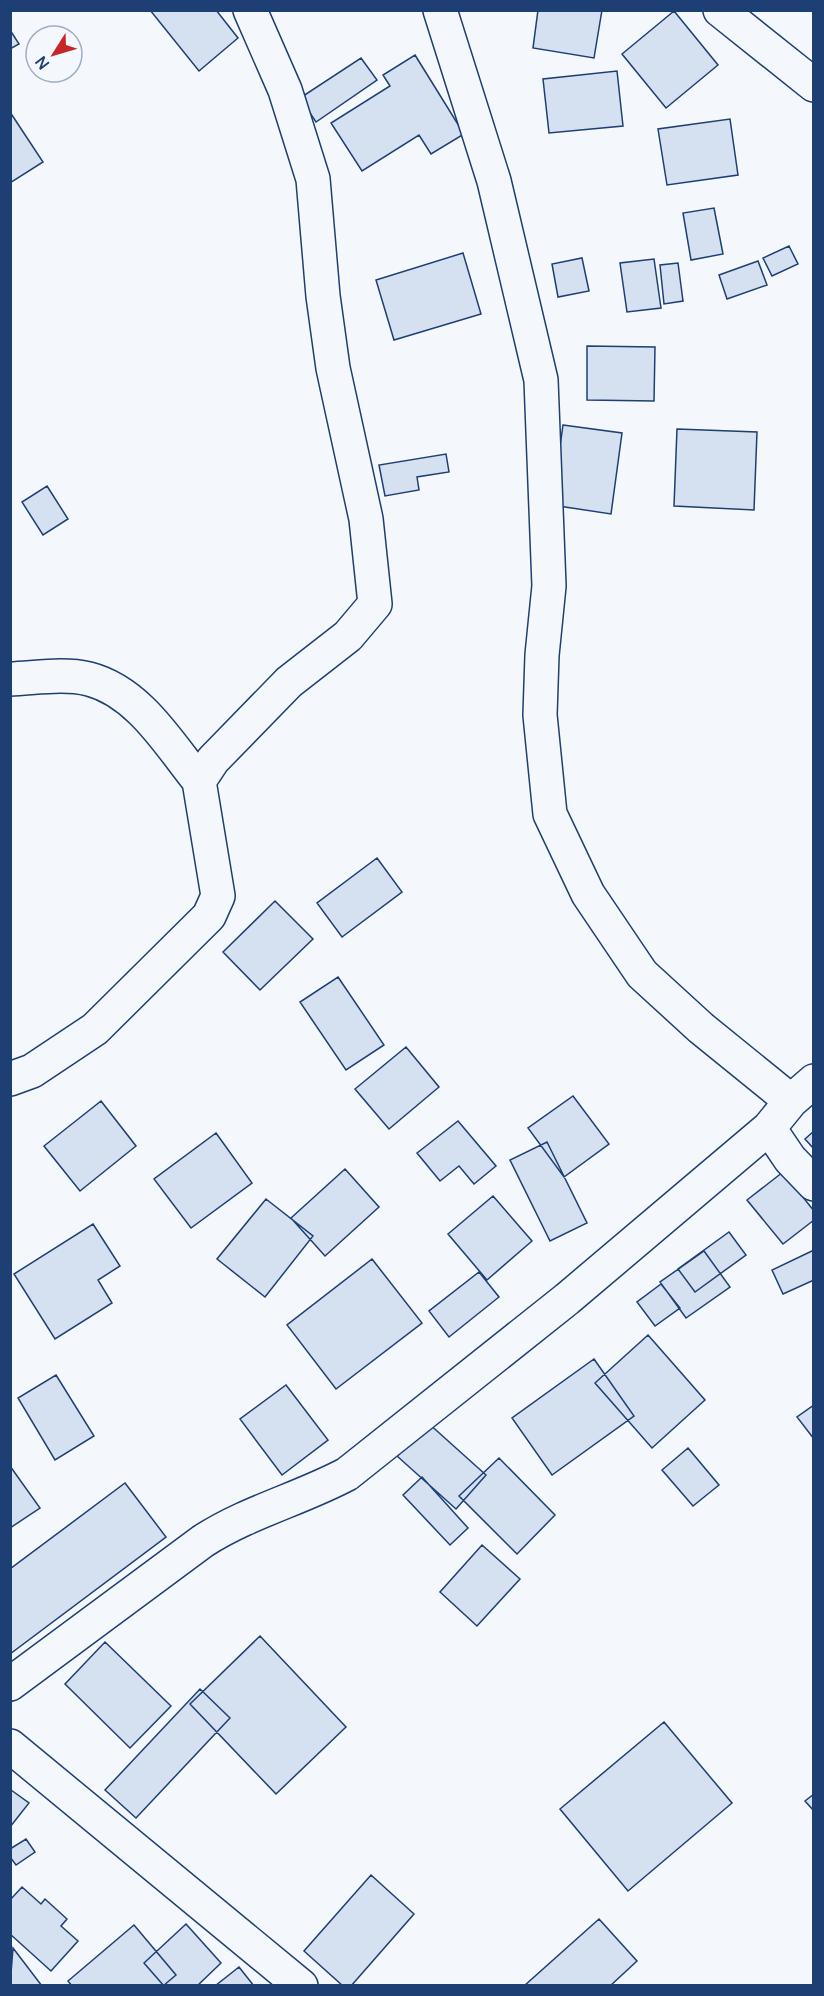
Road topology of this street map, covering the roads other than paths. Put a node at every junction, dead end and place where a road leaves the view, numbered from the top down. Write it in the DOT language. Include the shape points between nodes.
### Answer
graph roads {
  1 [pos="250,10"];
  2 [pos="440,10"];
  3 [pos="720,10"];
  4 [pos="813,85"];
  5 [pos="10,679"];
  6 [pos="199,782"];
  7 [pos="10,1079"];
  8 [pos="802,1091"];
  9 [pos="769,1128"];
  10 [pos="813,1184"];
  11 [pos="10,1684"];
  12 [pos="10,1746"];
  13 [pos="301,1986"];
  1 -- 6 [label="street" via="285,90 314,179 333,368 366,519 375,604 348,636 289,682 213,760"];
  2 -- 8 [label="street" via="494,182 541,380 549,586 540,715 550,814 588,894 642,974 701,1028"];
  3 -- 4 [label="street"];
  5 -- 6 [label="street" via="59,676 89,680 118,693 141,711"];
  6 -- 7 [label="street" via="218,896 209,916 95,1029 32,1071"];
  8 -- 9 [label="street"];
  9 -- 10 [label="street"];
  9 -- 11 [label="street" via="567,1299 347,1474 211,1535"];
  12 -- 13 [label="street"];
}
